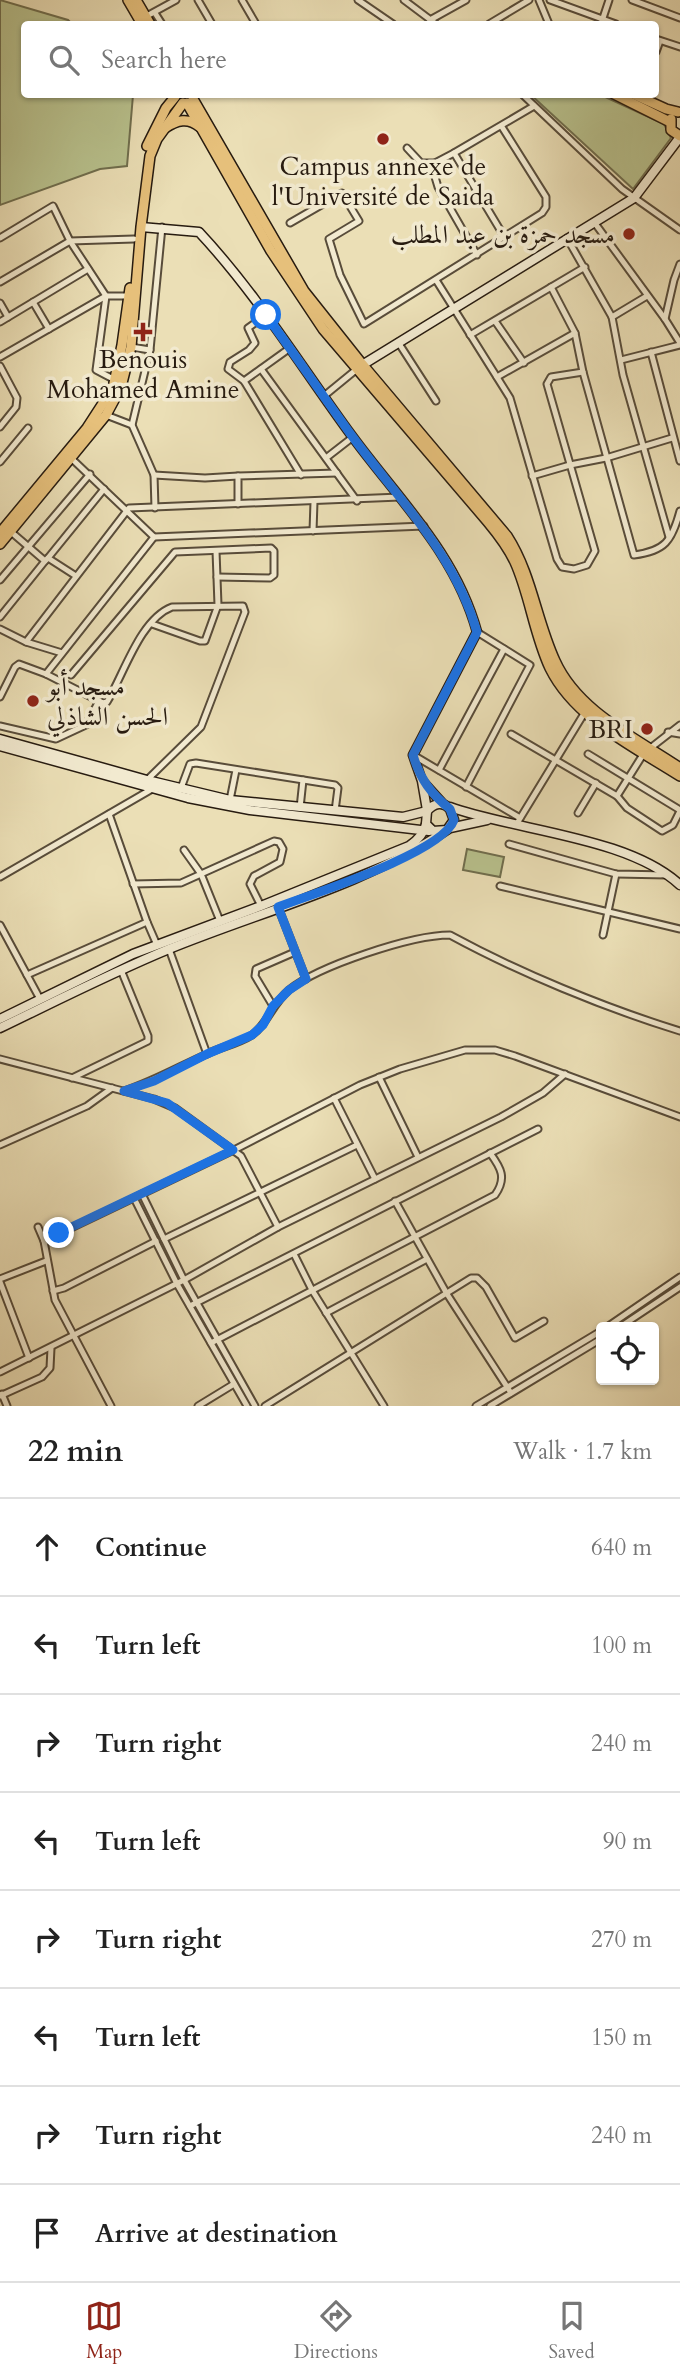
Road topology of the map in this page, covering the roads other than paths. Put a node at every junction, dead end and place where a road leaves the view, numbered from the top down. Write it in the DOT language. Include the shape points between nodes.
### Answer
graph roads {
  1 [pos="128,0"];
  2 [pos="136,0"];
  3 [pos="176,0"];
  4 [pos="198,0"];
  5 [pos="251,0"];
  6 [pos="358,0"];
  7 [pos="466,0"];
  8 [pos="528,0"];
  9 [pos="539,0"];
  10 [pos="550,0"];
  11 [pos="609,0"];
  12 [pos="632,0"];
  13 [pos="406,1"];
  14 [pos="243,2"];
  15 [pos="680,18"];
  16 [pos="146,20"];
  17 [pos="430,20"];
  18 [pos="210,21"];
  19 [pos="255,21"];
  20 [pos="389,21"];
  21 [pos="494,21"];
  22 [pos="548,21"];
  23 [pos="600,21"];
  24 [pos="602,21"];
  25 [pos="659,40"];
  26 [pos="680,47"];
  27 [pos="182,98"];
  28 [pos="526,98"];
  29 [pos="622,98"];
  30 [pos="641,98"];
  31 [pos="534,106"];
  32 [pos="679,111"];
  33 [pos="670,122"];
  34 [pos="502,127"];
  35 [pos="164,129"];
  36 [pos="204,130"];
  37 [pos="680,136"];
  38 [pos="407,148"];
  39 [pos="454,153"];
  40 [pos="435,163"];
  41 [pos="634,198"];
  42 [pos="594,222"];
  43 [pos="290,223"];
  44 [pos="141,227"];
  45 [pos="162,227"];
  46 [pos="680,230"];
  47 [pos="0,238"];
  48 [pos="505,238"];
  49 [pos="567,238"];
  50 [pos="134,239"];
  51 [pos="70,241"];
  52 [pos="477,255"];
  53 [pos="680,264"];
  54 [pos="585,267"];
  55 [pos="88,269"];
  56 [pos="436,280"];
  57 [pos="0,282"];
  58 [pos="551,287"];
  59 [pos="106,296"];
  60 [pos="129,296"];
  61 [pos="647,296"];
  62 [pos="33,302"];
  63 [pos="0,303"];
  64 [pos="453,308"];
  65 [pos="266,315"];
  66 [pos="8,317"];
  67 [pos="612,317"];
  68 [pos="665,319"];
  69 [pos="495,321"];
  70 [pos="0,322"];
  71 [pos="49,329"];
  72 [pos="575,333"];
  73 [pos="470,335"];
  74 [pos="398,342"];
  75 [pos="680,344"];
  76 [pos="131,347"];
  77 [pos="290,348"];
  78 [pos="150,351"];
  79 [pos="651,352"];
  80 [pos="0,357"];
  81 [pos="621,360"];
  82 [pos="524,363"];
  83 [pos="0,366"];
  84 [pos="359,366"];
  85 [pos="261,369"];
  86 [pos="583,372"];
  87 [pos="497,377"];
  88 [pos="7,379"];
  89 [pos="115,380"];
  90 [pos="244,381"];
  91 [pos="0,383"];
  92 [pos="324,396"];
  93 [pos="436,401"];
  94 [pos="106,415"];
  95 [pos="132,425"];
  96 [pos="0,427"];
  97 [pos="28,428"];
  98 [pos="353,437"];
  99 [pos="672,438"];
  100 [pos="642,446"];
  101 [pos="71,458"];
  102 [pos="326,458"];
  103 [pos="606,458"];
  104 [pos="680,461"];
  105 [pos="0,462"];
  106 [pos="570,465"];
  107 [pos="337,473"];
  108 [pos="90,474"];
  109 [pos="154,475"];
  110 [pos="301,475"];
  111 [pos="238,476"];
  112 [pos="532,476"];
  113 [pos="104,489"];
  114 [pos="401,497"];
  115 [pos="357,500"];
  116 [pos="314,502"];
  117 [pos="238,504"];
  118 [pos="155,508"];
  119 [pos="680,511"];
  120 [pos="126,513"];
  121 [pos="424,526"];
  122 [pos="10,531"];
  123 [pos="313,531"];
  124 [pos="0,533"];
  125 [pos="211,535"];
  126 [pos="154,537"];
  127 [pos="669,537"];
  128 [pos="0,544"];
  129 [pos="29,547"];
  130 [pos="214,551"];
  131 [pos="46,559"];
  132 [pos="76,576"];
  133 [pos="217,577"];
  134 [pos="0,580"];
  135 [pos="218,605"];
  136 [pos="0,617"];
  137 [pos="152,624"];
  138 [pos="0,629"];
  139 [pos="477,632"];
  140 [pos="26,642"];
  141 [pos="505,649"];
  142 [pos="62,653"];
  143 [pos="46,674"];
  144 [pos="71,675"];
  145 [pos="0,697"];
  146 [pos="99,701"];
  147 [pos="585,712"];
  148 [pos="680,724"];
  149 [pos="0,726"];
  150 [pos="668,732"];
  151 [pos="511,734"];
  152 [pos="680,734"];
  153 [pos="0,739"];
  154 [pos="0,746"];
  155 [pos="647,750"];
  156 [pos="588,754"];
  157 [pos="413,755"];
  158 [pos="555,758"];
  159 [pos="680,768"];
  160 [pos="439,769"];
  161 [pos="236,770"];
  162 [pos="680,776"];
  163 [pos="627,779"];
  164 [pos="147,780"];
  165 [pos="303,780"];
  166 [pos="422,781"];
  167 [pos="596,783"];
  168 [pos="466,787"];
  169 [pos="153,788"];
  170 [pos="181,788"];
  171 [pos="617,796"];
  172 [pos="230,800"];
  173 [pos="445,805"];
  174 [pos="300,808"];
  175 [pos="427,810"];
  176 [pos="680,811"];
  177 [pos="335,812"];
  178 [pos="578,813"];
  179 [pos="109,814"];
  180 [pos="490,820"];
  181 [pos="518,822"];
  182 [pos="425,827"];
  183 [pos="445,830"];
  184 [pos="509,844"];
  185 [pos="184,850"];
  186 [pos="201,874"];
  187 [pos="616,874"];
  188 [pos="670,876"];
  189 [pos="0,877"];
  190 [pos="134,884"];
  191 [pos="680,885"];
  192 [pos="500,886"];
  193 [pos="261,906"];
  194 [pos="278,907"];
  195 [pos="609,912"];
  196 [pos="220,921"];
  197 [pos="147,922"];
  198 [pos="0,925"];
  199 [pos="680,929"];
  200 [pos="603,935"];
  201 [pos="157,945"];
  202 [pos="169,949"];
  203 [pos="295,952"];
  204 [pos="121,970"];
  205 [pos="27,975"];
  206 [pos="306,979"];
  207 [pos="40,999"];
  208 [pos="273,1006"];
  209 [pos="0,1019"];
  210 [pos="0,1028"];
  211 [pos="680,1031"];
  212 [pos="207,1054"];
  213 [pos="0,1059"];
  214 [pos="565,1074"];
  215 [pos="379,1077"];
  216 [pos="72,1078"];
  217 [pos="112,1088"];
  218 [pos="124,1091"];
  219 [pos="334,1098"];
  220 [pos="680,1117"];
  221 [pos="538,1129"];
  222 [pos="0,1145"];
  223 [pos="357,1145"];
  224 [pos="233,1150"];
  225 [pos="490,1153"];
  226 [pos="418,1157"];
  227 [pos="375,1179"];
  228 [pos="259,1192"];
  229 [pos="142,1194"];
  230 [pos="134,1198"];
  231 [pos="395,1201"];
  232 [pos="38,1227"];
  233 [pos="278,1227"];
  234 [pos="414,1238"];
  235 [pos="164,1239"];
  236 [pos="44,1241"];
  237 [pos="156,1241"];
  238 [pos="294,1254"];
  239 [pos="427,1259"];
  240 [pos="46,1261"];
  241 [pos="680,1277"];
  242 [pos="0,1281"];
  243 [pos="180,1282"];
  244 [pos="680,1287"];
  245 [pos="312,1290"];
  246 [pos="53,1291"];
  247 [pos="447,1294"];
  248 [pos="193,1304"];
  249 [pos="641,1306"];
  250 [pos="645,1312"];
  251 [pos="326,1313"];
  252 [pos="544,1321"];
  253 [pos="615,1322"];
  254 [pos="628,1322"];
  255 [pos="74,1337"];
  256 [pos="596,1337"];
  257 [pos="214,1341"];
  258 [pos="51,1348"];
  259 [pos="351,1353"];
  260 [pos="29,1358"];
  261 [pos="0,1372"];
  262 [pos="234,1384"];
  263 [pos="510,1390"];
  264 [pos="1,1395"];
  265 [pos="109,1405"];
  266 [pos="7,1406"];
  267 [pos="198,1406"];
  268 [pos="247,1406"];
  269 [pos="255,1406"];
  270 [pos="265,1406"];
  271 [pos="384,1406"];
  272 [pos="476,1406"];
  273 [pos="490,1406"];
  1 -- 16 [label="main road"];
  2 -- 16 [label="main road"];
  3 -- 16 [label="street"];
  4 -- 18 [label="street"];
  5 -- 14 [label="street"];
  6 -- 20 [label="street"];
  7 -- 17 [label="street"];
  8 -- 21 [label="street"];
  9 -- 22 [label="street"];
  10 -- 23 [label="street"];
  11 -- 24 [label="street"];
  12 -- 15 [label="street"];
  13 -- 17 [label="street"];
  14 -- 19 [label="street"];
  25 -- 26 [label="street"];
  27 -- 35 [label="main road"];
  27 -- 36 [label="main road"];
  27 -- 50 [label="main road" via="166,108 144,156"];
  27 -- 84 [label="main road" via="304,291"];
  28 -- 31 [label="street"];
  29 -- 33 [label="main road"];
  30 -- 32 [label="main road"];
  31 -- 34 [label="street"];
  31 -- 41 [label="street"];
  32 -- 33 [label="main road"];
  33 -- 37 [label="main road" via="671,130"];
  34 -- 39 [label="street"];
  34 -- 48 [label="street" via="546,197 542,213"];
  35 -- 36 [label="main road" via="187,120"];
  35 -- 44 [label="main road" via="150,156"];
  36 -- 84 [label="main road" via="290,281 323,329"];
  37 -- 41 [label="main road"];
  38 -- 40 [label="street" via="421,163"];
  39 -- 40 [label="street"];
  39 -- 48 [label="street"];
  40 -- 52 [label="street" via="438,187"];
  41 -- 42 [label="main road"];
  41 -- 46 [label="street"];
  42 -- 49 [label="main road"];
  42 -- 61 [label="street"];
  43 -- 56 [label="street" via="342,193 359,221 329,239 340,275 364,324"];
  44 -- 45 [label="main road"];
  44 -- 76 [label="main road"];
  45 -- 65 [label="main road" via="199,232"];
  45 -- 78 [label="street"];
  47 -- 51 [label="street" via="52,206"];
  48 -- 52 [label="street"];
  49 -- 54 [label="street"];
  49 -- 64 [label="main road"];
  50 -- 51 [label="street"];
  50 -- 60 [label="main road"];
  51 -- 55 [label="street"];
  51 -- 57 [label="street"];
  52 -- 56 [label="street"];
  53 -- 68 [label="street"];
  54 -- 58 [label="street"];
  54 -- 67 [label="street"];
  55 -- 59 [label="street"];
  55 -- 62 [label="street"];
  56 -- 64 [label="street"];
  58 -- 69 [label="street"];
  58 -- 72 [label="street"];
  59 -- 60 [label="street"];
  59 -- 71 [label="street"];
  59 -- 89 [label="street" via="96,370"];
  60 -- 89 [label="main road"];
  61 -- 67 [label="street"];
  61 -- 68 [label="street"];
  62 -- 66 [label="street"];
  62 -- 71 [label="street"];
  63 -- 66 [label="street"];
  64 -- 73 [label="street"];
  64 -- 74 [label="main road"];
  65 -- 77 [label="main road"];
  65 -- 90 [label="street" via="248,328 252,348 228,366"];
  66 -- 70 [label="street"];
  67 -- 81 [label="street"];
  68 -- 75 [label="street"];
  69 -- 73 [label="street"];
  69 -- 82 [label="street"];
  71 -- 80 [label="street"];
  72 -- 82 [label="street"];
  72 -- 86 [label="street"];
  73 -- 87 [label="street"];
  74 -- 84 [label="main road"];
  74 -- 93 [label="street"];
  75 -- 79 [label="street"];
  76 -- 78 [label="street"];
  76 -- 94 [label="main road" via="121,387"];
  77 -- 85 [label="street"];
  77 -- 92 [label="main road"];
  78 -- 95 [label="street"];
  79 -- 81 [label="street"];
  79 -- 99 [label="street"];
  81 -- 100 [label="street"];
  82 -- 87 [label="street"];
  83 -- 88 [label="street"];
  84 -- 92 [label="street"];
  84 -- 147 [label="main road" via="508,549 551,670"];
  84 -- 155 [label="main road" via="507,536 525,568 555,661 569,684 589,706"];
  85 -- 90 [label="street"];
  85 -- 102 [label="street"];
  86 -- 103 [label="street"];
  86 -- 106 [label="street" via="551,377 547,384"];
  87 -- 112 [label="street" via="510,398"];
  88 -- 91 [label="street"];
  88 -- 96 [label="street" via="17,403"];
  89 -- 124 [label="main road" via="87,428"];
  90 -- 110 [label="street"];
  92 -- 98 [label="main road"];
  94 -- 95 [label="street"];
  94 -- 101 [label="main road"];
  95 -- 109 [label="street"];
  97 -- 105 [label="street"];
  98 -- 102 [label="street"];
  98 -- 114 [label="main road"];
  99 -- 100 [label="street"];
  99 -- 104 [label="street"];
  100 -- 103 [label="street"];
  100 -- 127 [label="street"];
  101 -- 108 [label="street"];
  101 -- 122 [label="main road"];
  102 -- 107 [label="street"];
  103 -- 106 [label="street"];
  103 -- 127 [label="street" via="634,555 663,547"];
  106 -- 112 [label="street"];
  106 -- 112 [label="street" via="595,551 587,565 574,569 562,567 557,559"];
  107 -- 110 [label="street"];
  107 -- 115 [label="street"];
  108 -- 113 [label="street"];
  108 -- 129 [label="street"];
  109 -- 111 [label="street"];
  109 -- 118 [label="street"];
  110 -- 111 [label="street"];
  111 -- 117 [label="street"];
  113 -- 120 [label="street"];
  113 -- 131 [label="street"];
  114 -- 115 [label="street"];
  114 -- 121 [label="main road"];
  115 -- 116 [label="street"];
  116 -- 117 [label="street"];
  116 -- 123 [label="street"];
  117 -- 118 [label="street"];
  118 -- 120 [label="street" via="129,508"];
  119 -- 127 [label="street"];
  120 -- 126 [label="street"];
  120 -- 132 [label="street"];
  121 -- 123 [label="street"];
  121 -- 139 [label="main road" via="450,566"];
  122 -- 128 [label="main road"];
  122 -- 129 [label="street"];
  123 -- 125 [label="street"];
  125 -- 126 [label="street"];
  125 -- 130 [label="street"];
  126 -- 142 [label="street"];
  129 -- 131 [label="street"];
  129 -- 134 [label="street"];
  130 -- 133 [label="street"];
  130 -- 133 [label="street" via="271,548 275,558 270,578"];
  130 -- 144 [label="street" via="174,552"];
  131 -- 132 [label="street"];
  131 -- 136 [label="street"];
  132 -- 140 [label="street"];
  133 -- 135 [label="street"];
  135 -- 137 [label="street" via="172,607"];
  135 -- 137 [label="street" via="203,642"];
  135 -- 164 [label="street" via="243,606 245,612 201,727"];
  137 -- 146 [label="street" via="134,647 107,702"];
  138 -- 140 [label="street"];
  139 -- 141 [label="street"];
  139 -- 157 [label="main road"];
  140 -- 142 [label="street"];
  141 -- 160 [label="street"];
  141 -- 168 [label="street" via="530,665"];
  142 -- 143 [label="street"];
  143 -- 145 [label="street" via="19,664"];
  143 -- 146 [label="street"];
  146 -- 149 [label="street" via="86,725 56,739"];
  147 -- 155 [label="main road"];
  147 -- 158 [label="street"];
  148 -- 150 [label="street"];
  150 -- 152 [label="street"];
  150 -- 155 [label="street"];
  151 -- 158 [label="street"];
  153 -- 164 [label="main road"];
  154 -- 169 [label="main road"];
  155 -- 159 [label="main road"];
  155 -- 162 [label="main road"];
  155 -- 163 [label="street"];
  156 -- 163 [label="street"];
  157 -- 160 [label="street"];
  157 -- 166 [label="main road"];
  158 -- 167 [label="street"];
  158 -- 181 [label="street"];
  160 -- 168 [label="street"];
  161 -- 165 [label="street"];
  161 -- 170 [label="street" via="190,764"];
  161 -- 172 [label="street"];
  163 -- 171 [label="street"];
  163 -- 176 [label="street"];
  164 -- 170 [label="main road"];
  165 -- 174 [label="street"];
  165 -- 177 [label="street" via="338,788"];
  166 -- 173 [label="main road"];
  166 -- 175 [label="main road"];
  167 -- 171 [label="street"];
  167 -- 178 [label="street"];
  168 -- 181 [label="street"];
  169 -- 179 [label="street"];
  169 -- 182 [label="main road" via="250,810"];
  170 -- 172 [label="main road"];
  171 -- 176 [label="street" via="662,831 673,825"];
  172 -- 174 [label="main road"];
  173 -- 175 [label="main road"];
  173 -- 180 [label="main road"];
  173 -- 183 [label="main road" via="454,816"];
  174 -- 177 [label="main road"];
  175 -- 177 [label="main road" via="403,817"];
  175 -- 182 [label="main road"];
  179 -- 189 [label="street"];
  179 -- 190 [label="street"];
  180 -- 181 [label="main road"];
  180 -- 183 [label="main road"];
  181 -- 188 [label="main road" via="620,852"];
  182 -- 183 [label="main road"];
  182 -- 193 [label="main road" via="409,846"];
  183 -- 194 [label="main road" via="383,868"];
  184 -- 187 [label="street"];
  185 -- 186 [label="street"];
  186 -- 190 [label="street" via="181,883"];
  186 -- 193 [label="street" via="278,842 284,849 280,862 254,876 250,884"];
  186 -- 196 [label="street"];
  187 -- 188 [label="street"];
  187 -- 195 [label="street"];
  188 -- 191 [label="main road"];
  190 -- 197 [label="street"];
  192 -- 195 [label="street"];
  193 -- 196 [label="main road"];
  194 -- 202 [label="main road"];
  194 -- 203 [label="street"];
  195 -- 199 [label="street"];
  195 -- 200 [label="street"];
  196 -- 201 [label="main road"];
  197 -- 201 [label="street"];
  197 -- 205 [label="street"];
  198 -- 205 [label="street"];
  201 -- 207 [label="main road"];
  202 -- 204 [label="main road"];
  202 -- 212 [label="street"];
  203 -- 206 [label="street"];
  203 -- 208 [label="street" via="256,969 255,976"];
  204 -- 210 [label="main road"];
  204 -- 216 [label="street" via="148,1041"];
  205 -- 207 [label="street"];
  206 -- 208 [label="street"];
  206 -- 211 [label="street" via="365,954 424,936 450,934 544,979"];
  207 -- 209 [label="main road"];
  208 -- 212 [label="street" via="252,1035"];
  212 -- 218 [label="street"];
  213 -- 216 [label="street"];
  214 -- 215 [label="street" via="481,1049 442,1056"];
  214 -- 220 [label="street"];
  214 -- 226 [label="street" via="512,1111"];
  215 -- 219 [label="street"];
  215 -- 226 [label="street"];
  216 -- 217 [label="street"];
  217 -- 218 [label="street"];
  217 -- 222 [label="street" via="88,1106"];
  218 -- 224 [label="street" via="167,1103"];
  219 -- 223 [label="street"];
  219 -- 224 [label="street"];
  221 -- 225 [label="street"];
  223 -- 227 [label="street"];
  223 -- 228 [label="street"];
  224 -- 228 [label="street" via="241,1156"];
  224 -- 229 [label="street"];
  225 -- 231 [label="street"];
  225 -- 234 [label="street" via="503,1176 495,1195"];
  226 -- 227 [label="street"];
  227 -- 233 [label="street"];
  228 -- 233 [label="street"];
  228 -- 235 [label="street"];
  229 -- 230 [label="street"];
  229 -- 235 [label="street"];
  230 -- 236 [label="street"];
  230 -- 237 [label="street"];
  231 -- 234 [label="street"];
  231 -- 238 [label="street"];
  232 -- 236 [label="street"];
  233 -- 243 [label="street"];
  234 -- 239 [label="street"];
  234 -- 245 [label="street"];
  235 -- 243 [label="street"];
  236 -- 240 [label="street"];
  237 -- 243 [label="street"];
  237 -- 246 [label="street"];
  238 -- 245 [label="street"];
  238 -- 248 [label="street"];
  239 -- 247 [label="street"];
  239 -- 251 [label="street"];
  240 -- 242 [label="street"];
  240 -- 246 [label="street"];
  241 -- 249 [label="street"];
  242 -- 260 [label="street"];
  243 -- 248 [label="street"];
  243 -- 255 [label="street"];
  244 -- 250 [label="street"];
  245 -- 251 [label="street"];
  245 -- 257 [label="street"];
  246 -- 255 [label="street"];
  247 -- 252 [label="street" via="477,1278 515,1338"];
  247 -- 259 [label="street"];
  247 -- 263 [label="street"];
  248 -- 257 [label="street"];
  249 -- 250 [label="street"];
  249 -- 253 [label="street"];
  250 -- 254 [label="street"];
  251 -- 259 [label="street"];
  255 -- 258 [label="street"];
  255 -- 265 [label="street"];
  256 -- 263 [label="street"];
  257 -- 262 [label="street"];
  257 -- 269 [label="street"];
  258 -- 260 [label="street"];
  258 -- 264 [label="street" via="50,1368 42,1377"];
  259 -- 270 [label="street"];
  259 -- 271 [label="street"];
  260 -- 261 [label="street"];
  262 -- 267 [label="street"];
  262 -- 268 [label="street"];
  263 -- 272 [label="street"];
  263 -- 273 [label="street"];
  264 -- 266 [label="street"];
}
